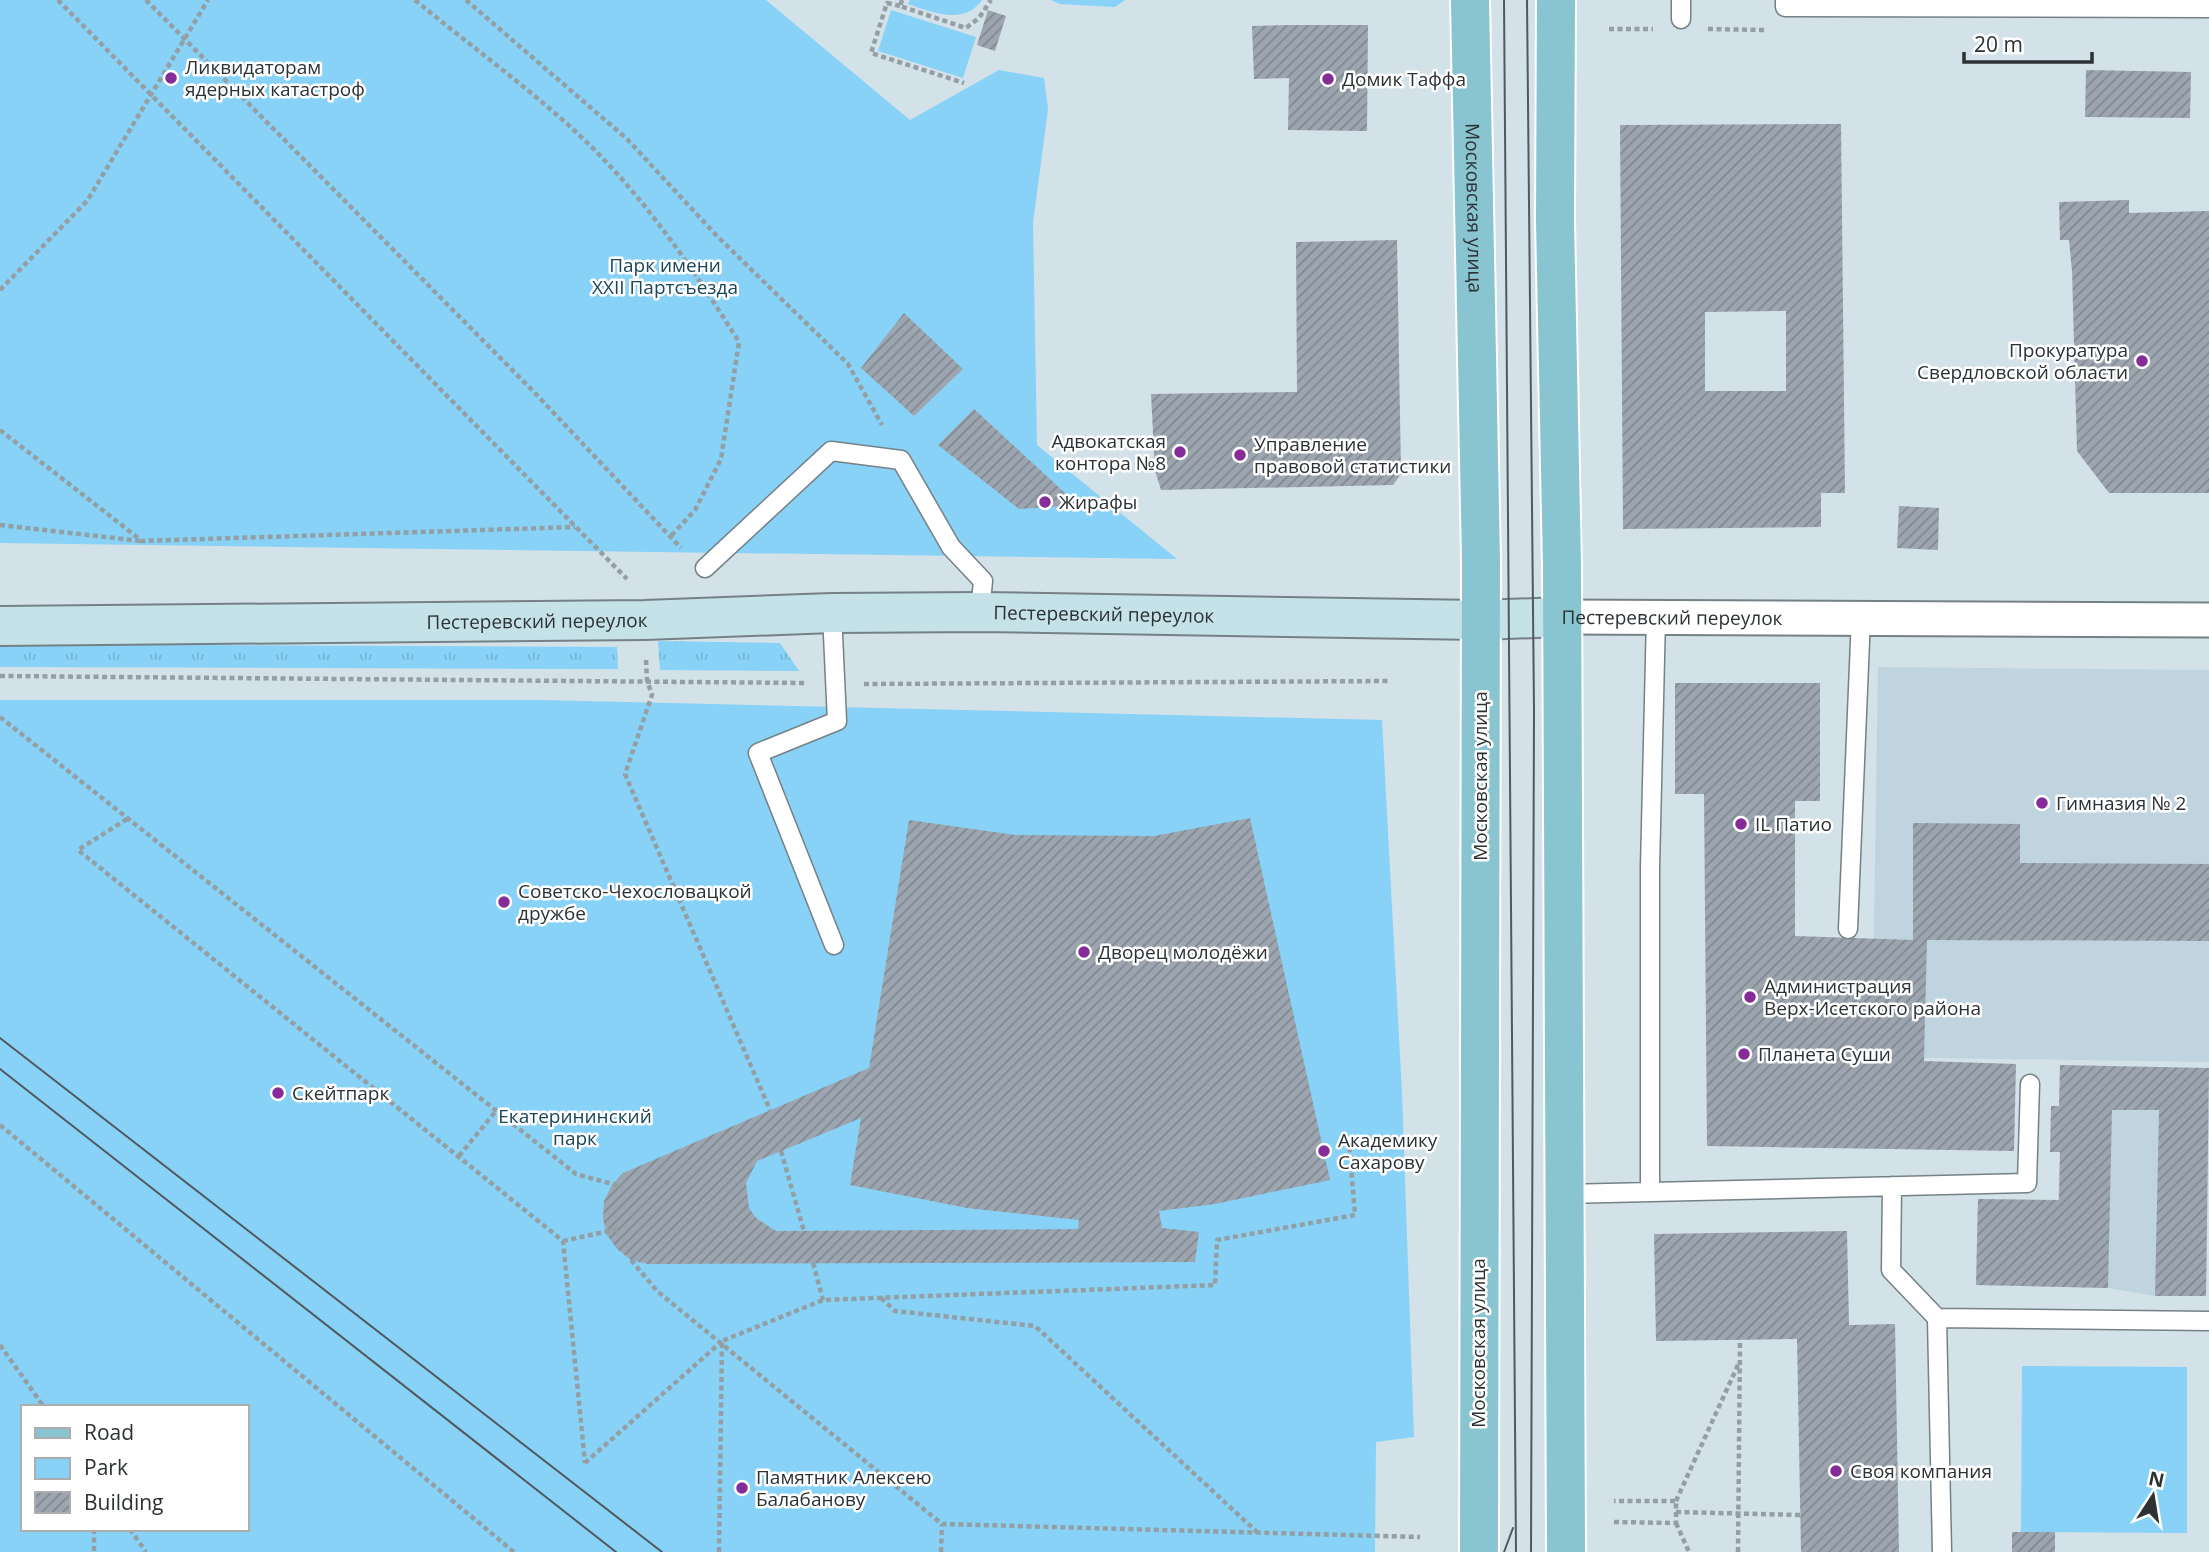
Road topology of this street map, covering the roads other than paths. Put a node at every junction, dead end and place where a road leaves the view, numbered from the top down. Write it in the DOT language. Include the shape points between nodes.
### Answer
graph roads {
  1 [pos="1470,0"];
  2 [pos="1556,0"];
  3 [pos="1681,0"];
  4 [pos="1785,0"];
  5 [pos="2209,8"];
  6 [pos="1681,19"];
  7 [pos="705,568"];
  8 [pos="980,612"];
  9 [pos="832,613"];
  10 [pos="1656,616"];
  11 [pos="1562,617"];
  12 [pos="1861,617"];
  13 [pos="1480,620"];
  14 [pos="2209,620"];
  15 [pos="0,626"];
  16 [pos="1848,929"];
  17 [pos="834,945"];
  18 [pos="2030,1083"];
  19 [pos="1892,1186"];
  20 [pos="1650,1190"];
  21 [pos="1565,1194"];
  22 [pos="1937,1318"];
  23 [pos="2209,1321"];
  24 [pos="1479,1552"];
  25 [pos="1566,1552"];
  26 [pos="1942,1552"];
  1 -- 13 [label="main road, Московская улица"];
  2 -- 11 [label="main road"];
  3 -- 6 [label="lane"];
  4 -- 5 [label="lane" via="1785,7"];
  7 -- 8 [label="lane" via="831,451 901,460 951,547 983,581"];
  8 -- 9 [label="main road, Пестеревский переулок"];
  8 -- 13 [label="main road, Пестеревский переулок"];
  9 -- 15 [label="main road, Пестеревский переулок" via="645,620"];
  9 -- 17 [label="lane" via="837,721 758,753"];
  10 -- 11 [label="street, Пестеревский переулок"];
  10 -- 12 [label="street, Пестеревский переулок"];
  10 -- 20 [label="lane"];
  11 -- 13 [label="main road, Пестеревский переулок"];
  11 -- 21 [label="main road"];
  12 -- 14 [label="street, Пестеревский переулок" via="1891,621"];
  12 -- 16 [label="lane"];
  13 -- 24 [label="main road, Московская улица"];
  18 -- 19 [label="lane" via="2028,1183"];
  19 -- 20 [label="lane"];
  19 -- 22 [label="lane" via="1891,1270"];
  20 -- 21 [label="lane"];
  21 -- 25 [label="main road"];
  22 -- 23 [label="lane"];
  22 -- 26 [label="lane"];
}
